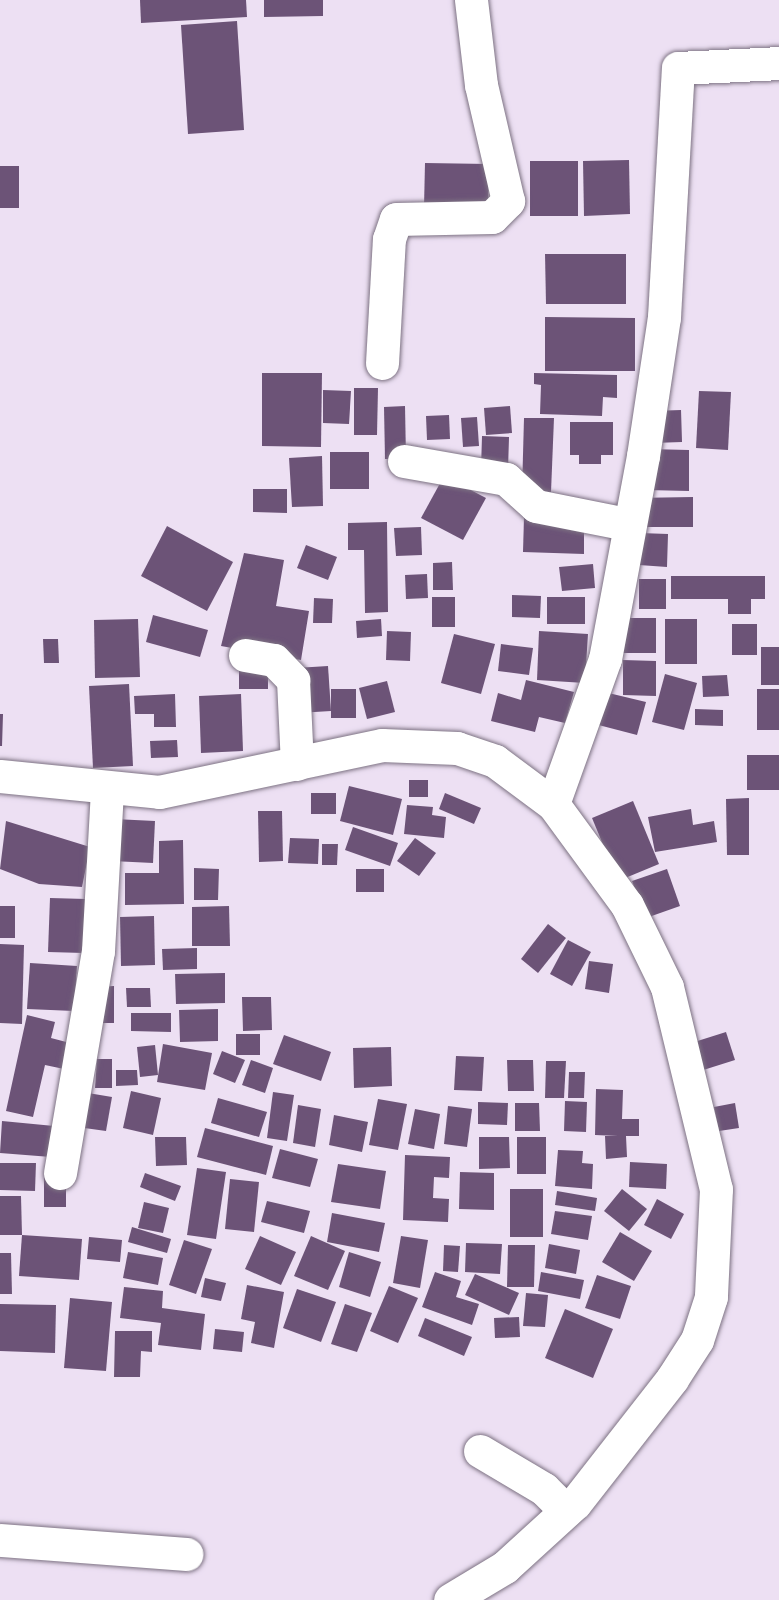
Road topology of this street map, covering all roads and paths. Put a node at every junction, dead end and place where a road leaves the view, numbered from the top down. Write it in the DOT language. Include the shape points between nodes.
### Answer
graph roads {
  1 [pos="471,0"];
  2 [pos="779,63"];
  3 [pos="382,363"];
  4 [pos="404,461"];
  5 [pos="627,524"];
  6 [pos="245,655"];
  7 [pos="297,764"];
  8 [pos="0,776"];
  9 [pos="553,804"];
  10 [pos="107,807"];
  11 [pos="60,1173"];
  12 [pos="480,1451"];
  13 [pos="556,1501"];
  14 [pos="0,1540"];
  15 [pos="186,1554"];
  16 [pos="450,1600"];
  1 -- 3 [label="street" via="481,85 508,201 492,217 396,219 389,239"];
  2 -- 5 [label="street" via="678,68 664,317"];
  4 -- 5 [label="street" via="506,479 531,504"];
  5 -- 9 [label="street" via="605,659"];
  6 -- 7 [label="street" via="274,660 293,680"];
  7 -- 9 [label="street" via="382,745 457,748 495,761"];
  7 -- 10 [label="street" via="159,792"];
  8 -- 10 [label="street"];
  9 -- 13 [label="street" via="627,905 667,987 717,1189 718,1227 711,1297 697,1340"];
  10 -- 11 [label="street" via="98,951"];
  12 -- 13 [label="street"];
  13 -- 16 [label="street" via="505,1567"];
  14 -- 15 [label="street"];
}
